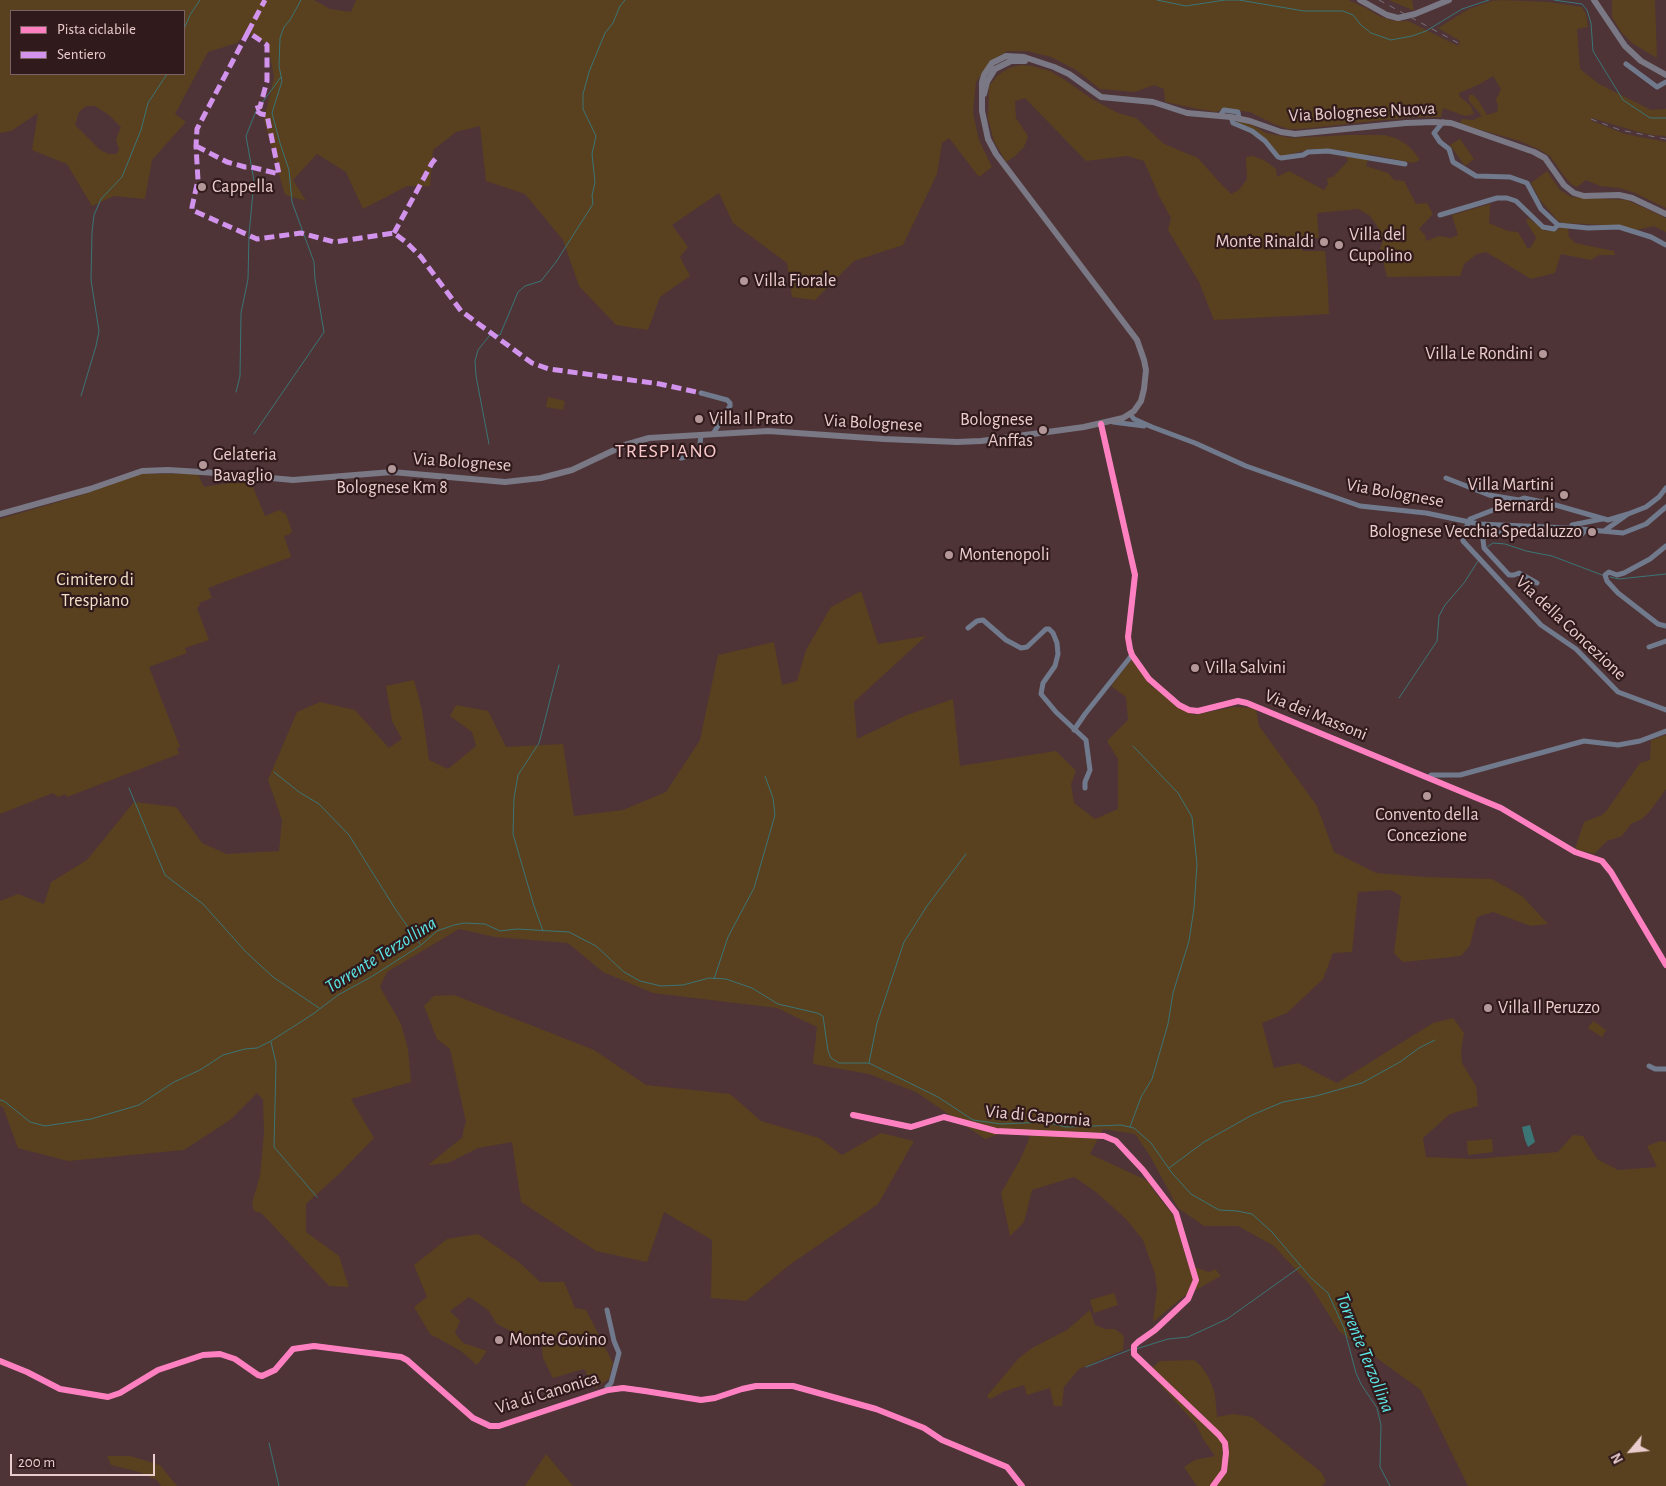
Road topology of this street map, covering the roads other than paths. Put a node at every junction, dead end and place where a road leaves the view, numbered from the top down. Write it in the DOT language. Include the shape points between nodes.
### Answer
graph roads {
  1 [pos="1360,0"];
  2 [pos="1449,0"];
  3 [pos="1594,0"];
  4 [pos="1626,64"];
  5 [pos="1666,75"];
  6 [pos="1666,82"];
  7 [pos="1220,116"];
  8 [pos="1231,117"];
  9 [pos="1239,119"];
  10 [pos="1443,122"];
  11 [pos="1405,164"];
  12 [pos="1666,214"];
  13 [pos="1440,215"];
  14 [pos="1558,225"];
  15 [pos="1666,245"];
  16 [pos="701,393"];
  17 [pos="1130,418"];
  18 [pos="1101,424"];
  19 [pos="713,434"];
  20 [pos="701,435"];
  21 [pos="681,458"];
  22 [pos="1446,478"];
  23 [pos="1666,488"];
  24 [pos="1519,500"];
  25 [pos="1666,507"];
  26 [pos="0,514"];
  27 [pos="1628,514"];
  28 [pos="1602,519"];
  29 [pos="1468,522"];
  30 [pos="1572,525"];
  31 [pos="1586,530"];
  32 [pos="1604,531"];
  33 [pos="1666,546"];
  34 [pos="1537,582"];
  35 [pos="1666,626"];
  36 [pos="968,628"];
  37 [pos="1666,641"];
  38 [pos="1650,647"];
  39 [pos="1132,655"];
  40 [pos="1666,710"];
  41 [pos="1074,730"];
  42 [pos="1666,731"];
  43 [pos="1429,777"];
  44 [pos="1085,788"];
  45 [pos="1666,965"];
  46 [pos="1649,1066"];
  47 [pos="1666,1069"];
  48 [pos="853,1115"];
  49 [pos="607,1310"];
  50 [pos="0,1361"];
  51 [pos="608,1390"];
  52 [pos="1022,1486"];
  53 [pos="1213,1486"];
  1 -- 2 [label="main road" via="1398,18"];
  3 -- 5 [label="main road" via="1629,50"];
  4 -- 6 [label="street" via="1657,87"];
  7 -- 8 [label="main road, Via Bolognese Nuova"];
  7 -- 9 [label="street" via="1224,110 1238,112"];
  7 -- 17 [label="main road, Via Bolognese Nuova" via="1187,113 1153,102 1101,97 1069,74 1046,65 1015,60 1002,64 987,82 982,112 988,139 996,154 1138,340 1146,380 1141,401"];
  8 -- 9 [label="main road, Via Bolognese Nuova"];
  8 -- 11 [label="street" via="1233,123 1252,131 1281,158 1328,151"];
  9 -- 10 [label="main road, Via Bolognese Nuova" via="1295,134"];
  10 -- 12 [label="main road, Via Bolognese Nuova" via="1534,152 1545,158 1564,185 1574,193 1584,196 1620,194"];
  10 -- 14 [label="street" via="1434,133 1449,149 1453,162 1476,176 1510,177 1527,183 1542,209"];
  13 -- 14 [label="street" via="1507,198 1516,201 1544,227"];
  14 -- 15 [label="street" via="1619,227"];
  16 -- 19 [label="street" via="730,403"];
  17 -- 18 [label="main road, Via Bolognese"];
  17 -- 29 [label="street, Via Bolognese" via="1246,466 1346,502"];
  18 -- 19 [label="main road, Via Bolognese" via="1002,439 958,442 776,431"];
  18 -- 39 [label="street, Via dei Massoni" via="1135,575 1128,637"];
  19 -- 20 [label="main road, Via Bolognese"];
  20 -- 21 [label="street" via="699,453"];
  20 -- 26 [label="main road, Via Bolognese" via="640,440 572,470 506,482 392,472 294,480 168,470 142,471 90,490"];
  22 -- 24 [label="street" via="1489,495"];
  23 -- 27 [label="street" via="1646,507"];
  24 -- 28 [label="street" via="1524,498 1552,504"];
  24 -- 29 [label="street"];
  25 -- 32 [label="street, Via Bolognese" via="1638,528 1623,533"];
  27 -- 28 [label="street"];
  27 -- 32 [label="street"];
  28 -- 30 [label="street"];
  29 -- 31 [label="street, Via Bolognese"];
  29 -- 40 [label="street, Via della Concezione" via="1463,541 1541,625 1576,649 1618,692"];
  31 -- 32 [label="street, Via Bolognese"];
  31 -- 34 [label="street, Via Bolognese" via="1575,536 1498,533 1482,540 1484,548 1509,575 1520,573"];
  33 -- 35 [label="street" via="1662,552 1624,573 1609,572 1605,575 1618,593 1658,624"];
  36 -- 41 [label="street" via="983,620 1021,648 1027,647 1049,629 1056,638 1058,654 1041,694"];
  37 -- 38 [label="street"];
  39 -- 41 [label="street"];
  39 -- 43 [label="street, Via dei Massoni" via="1149,679 1189,710 1198,712 1238,701 1247,702"];
  41 -- 44 [label="street" via="1086,740 1090,770"];
  42 -- 43 [label="street" via="1618,745 1584,740 1460,775"];
  43 -- 45 [label="street, Via dei Massoni" via="1500,808 1575,852 1602,862"];
  46 -- 47 [label="street"];
  48 -- 53 [label="street, Via di Capornia" via="911,1127 944,1117 996,1131 1104,1136 1116,1141 1176,1214 1196,1280 1188,1299 1134,1348 1137,1358 1225,1443 1224,1471"];
  49 -- 51 [label="street" via="619,1353"];
  50 -- 51 [label="street, Via di Canonica" via="60,1389 108,1397 158,1370 203,1355 220,1354 235,1358 262,1376 276,1370 293,1349 302,1347 401,1357 473,1418 490,1426 499,1426"];
  51 -- 52 [label="street, Via di Canonica" via="623,1388 700,1400 756,1386 793,1386 876,1409 924,1428 942,1440 1011,1469"];
}
